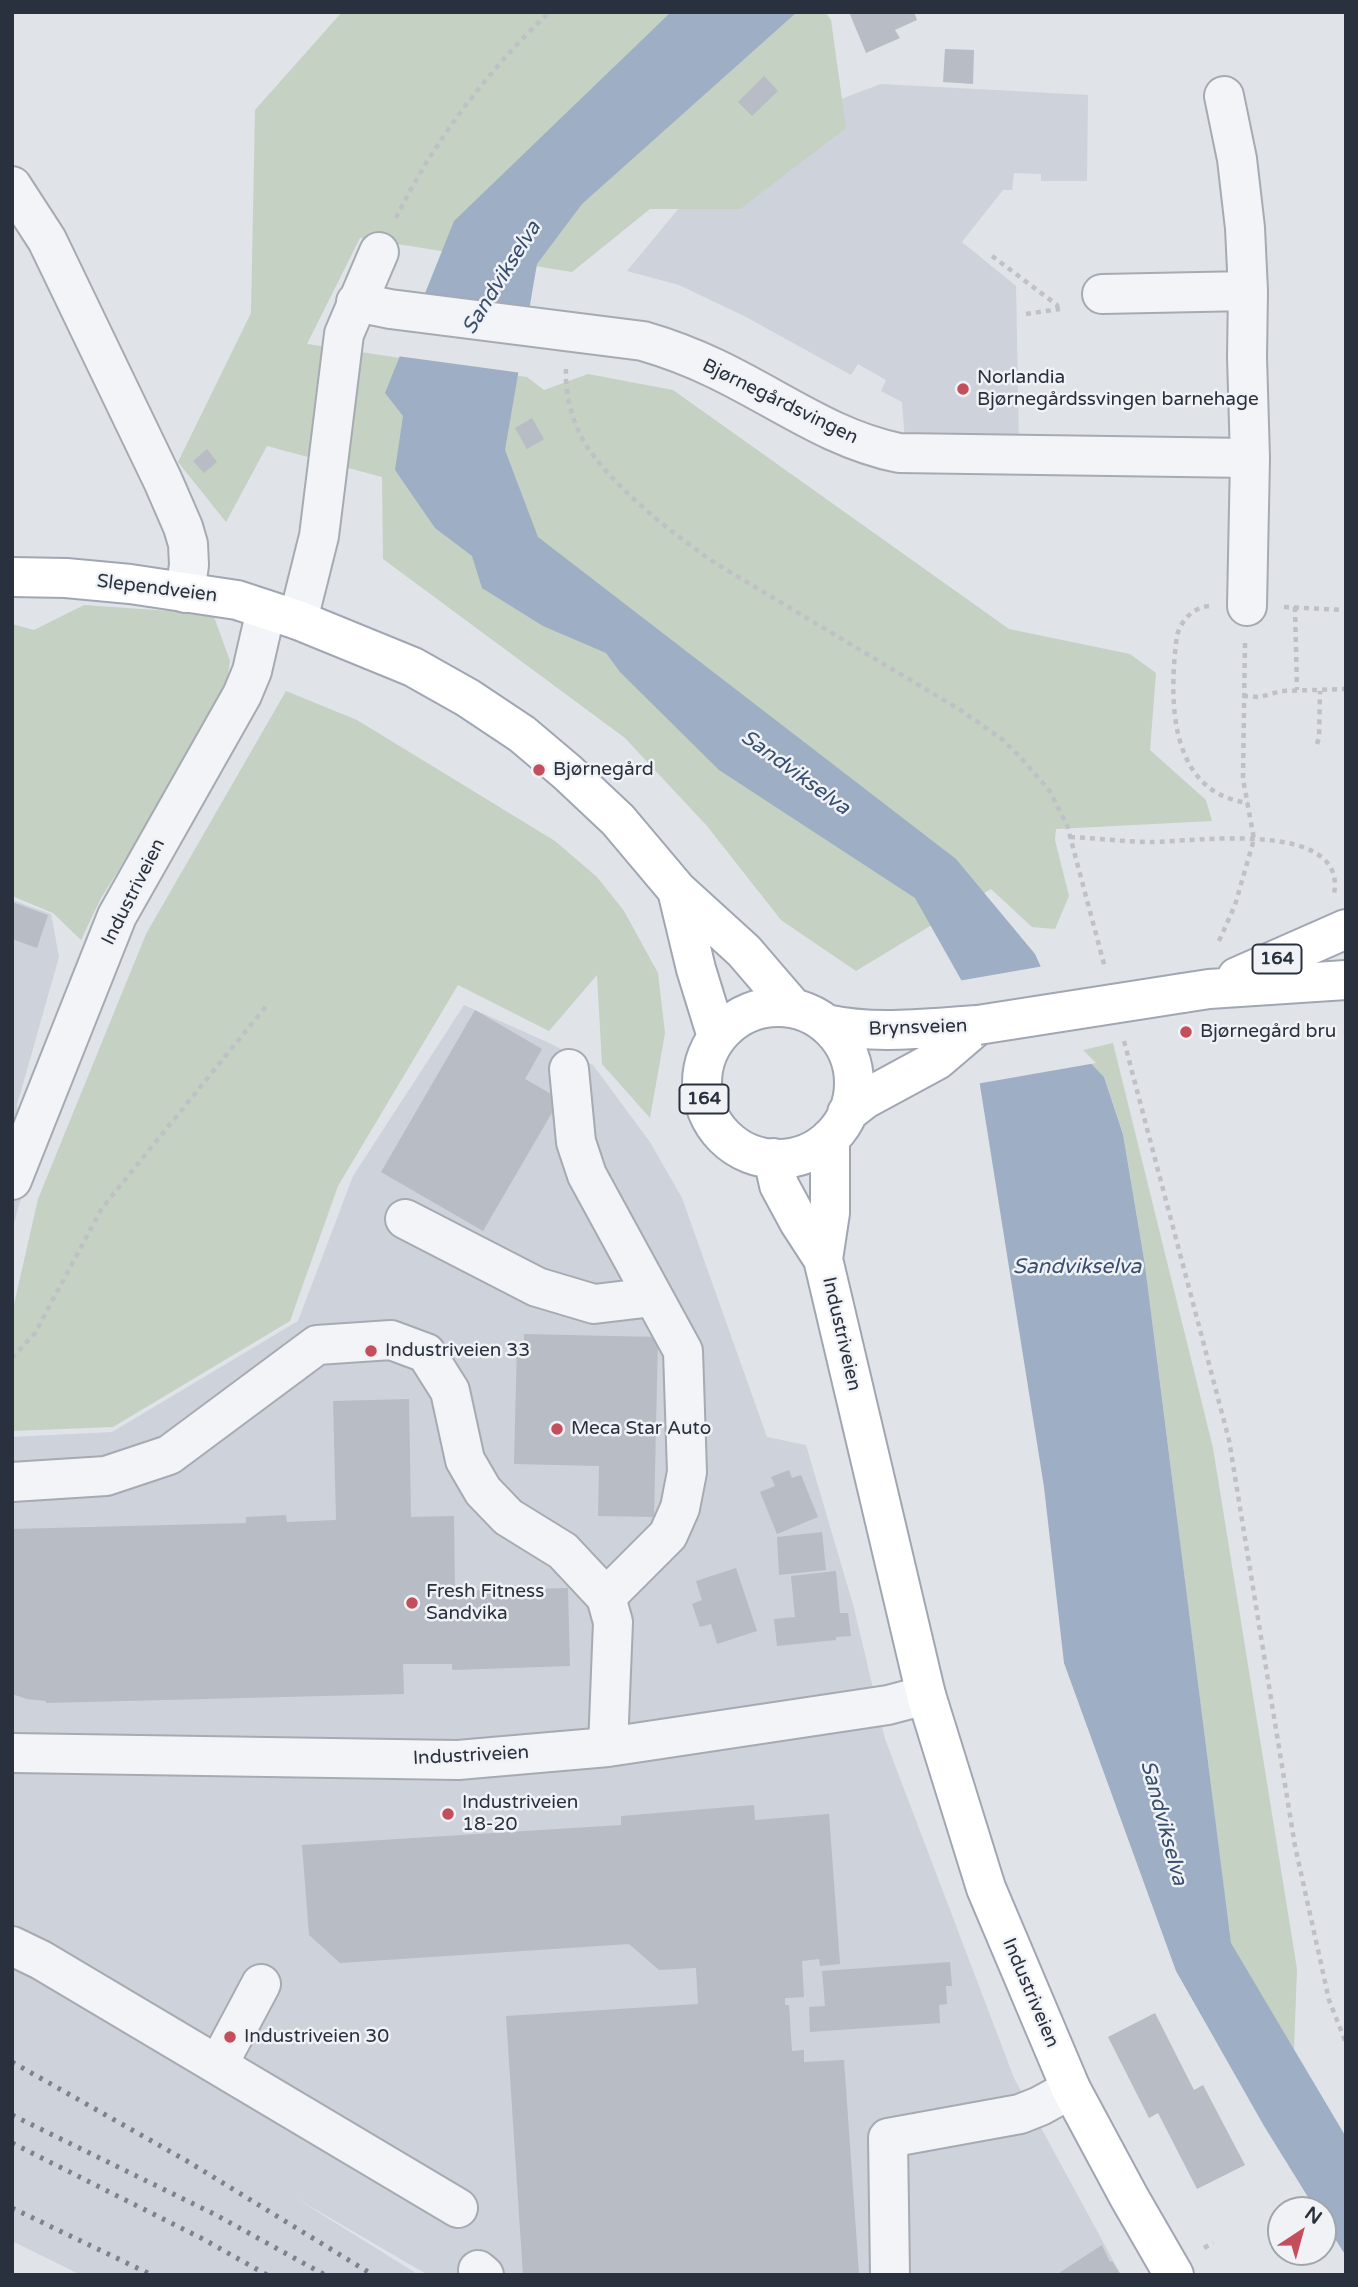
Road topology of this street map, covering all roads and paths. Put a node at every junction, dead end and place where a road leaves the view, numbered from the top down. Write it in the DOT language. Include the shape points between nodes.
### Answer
graph roads {
  1 [pos="549,12"];
  2 [pos="1224,96"];
  3 [pos="12,186"];
  4 [pos="379,252"];
  5 [pos="992,256"];
  6 [pos="1248,291"];
  7 [pos="1102,295"];
  8 [pos="373,305"];
  9 [pos="1058,309"];
  10 [pos="567,364"];
  11 [pos="1250,458"];
  12 [pos="12,577"];
  13 [pos="185,593"];
  14 [pos="1247,606"];
  15 [pos="1295,607"];
  16 [pos="1346,610"];
  17 [pos="282,615"];
  18 [pos="1297,690"];
  19 [pos="1346,690"];
  20 [pos="1320,691"];
  21 [pos="1243,696"];
  22 [pos="1317,744"];
  23 [pos="1248,803"];
  24 [pos="1070,837"];
  25 [pos="1254,839"];
  26 [pos="677,890"];
  27 [pos="1339,915"];
  28 [pos="1218,944"];
  29 [pos="1108,979"];
  30 [pos="1346,980"];
  31 [pos="1196,991"];
  32 [pos="267,1005"];
  33 [pos="810,1016"];
  34 [pos="978,1025"];
  35 [pos="1122,1032"];
  36 [pos="717,1037"];
  37 [pos="569,1069"];
  38 [pos="839,1125"];
  39 [pos="774,1158"];
  40 [pos="13,1172"];
  41 [pos="405,1219"];
  42 [pos="823,1259"];
  43 [pos="653,1297"];
  44 [pos="12,1358"];
  45 [pos="12,1482"];
  46 [pos="606,1597"];
  47 [pos="926,1695"];
  48 [pos="608,1747"];
  49 [pos="12,1753"];
  50 [pos="12,1946"];
  51 [pos="261,1984"];
  52 [pos="1345,2042"];
  53 [pos="218,2065"];
  54 [pos="1071,2089"];
  55 [pos="458,2208"];
  56 [pos="1213,2243"];
  57 [pos="1203,2249"];
  58 [pos="890,2275"];
  59 [pos="1174,2275"];
  1 -- 4 [label="path" via="503,60 439,140"];
  2 -- 6 [label="street" via="1237,159"];
  3 -- 13 [label="street" via="47,240 178,515 188,544"];
  4 -- 8 [label="street"];
  5 -- 9 [label="path"];
  6 -- 7 [label="street"];
  6 -- 11 [label="street"];
  8 -- 11 [label="street, Bjørnegårdsvingen" via="643,341 715,369 843,437 899,453"];
  8 -- 17 [label="street" via="344,334 319,536"];
  10 -- 24 [label="path" via="565,385 578,431 624,488 715,563 950,703 1003,740 1049,790"];
  11 -- 14 [label="street"];
  12 -- 13 [label="main road, Slependveien" via="66,578"];
  13 -- 17 [label="main road, Slependveien" via="237,600"];
  14 -- 15 [label="path"];
  14 -- 21 [label="path"];
  14 -- 23 [label="path" via="1202,607 1180,625 1174,714 1178,740 1202,782 1218,794"];
  15 -- 16 [label="path"];
  15 -- 18 [label="path"];
  17 -- 26 [label="main road" via="413,667 522,734 618,820"];
  17 -- 40 [label="street, Industriveien" via="117,916"];
  18 -- 20 [label="path"];
  18 -- 21 [label="path"];
  19 -- 20 [label="path"];
  20 -- 22 [label="path"];
  21 -- 23 [label="path" via="1243,779"];
  23 -- 25 [label="path"];
  24 -- 25 [label="path" via="1151,842"];
  24 -- 29 [label="path"];
  25 -- 27 [label="path" via="1287,841 1324,859 1336,886"];
  25 -- 28 [label="path"];
  26 -- 33 [label="main road"];
  26 -- 36 [label="main road"];
  27 -- 31 [label="main road, 164"];
  30 -- 31 [label="main road, 164"];
  31 -- 34 [label="main road, 164, bridge"];
  32 -- 44 [label="path" via="103,1208 35,1333"];
  33 -- 34 [label="main road, Brynsveien / 164" via="851,1030"];
  33 -- 36 [label="main road, 164" via="771,1007 750,1012"];
  33 -- 38 [label="main road" via="839,1038 852,1067 852,1099"];
  34 -- 38 [label="main road, Brynsveien / 164" via="937,1060 864,1100"];
  35 -- 52 [label="path" via="1229,1440 1295,1846 1329,2000"];
  36 -- 39 [label="main road, 164" via="702,1075 709,1115 735,1146"];
  37 -- 43 [label="street" via="576,1142 587,1175"];
  38 -- 39 [label="main road, 164" via="818,1147"];
  38 -- 42 [label="main road, Industriveien"];
  39 -- 42 [label="main road, Industriveien" via="779,1185"];
  41 -- 43 [label="street" via="537,1287 594,1304"];
  42 -- 47 [label="main road, Industriveien"];
  43 -- 46 [label="street" via="683,1351 687,1472 680,1508 668,1535"];
  45 -- 46 [label="street" via="106,1476 169,1455 317,1345 391,1340 426,1353 450,1391 466,1460 482,1491 508,1517 563,1551"];
  46 -- 48 [label="street" via="613,1622"];
  47 -- 48 [label="street, Industriveien" via="888,1705"];
  47 -- 54 [label="main road, Industriveien" via="986,1888"];
  48 -- 49 [label="street, Industriveien" via="458,1760"];
  50 -- 53 [label="street"];
  51 -- 53 [label="street"];
  53 -- 55 [label="street"];
  54 -- 58 [label="street" via="1020,2114 888,2138"];
  54 -- 59 [label="main road, Industriveien"];
  56 -- 57 [label="path"];
}
